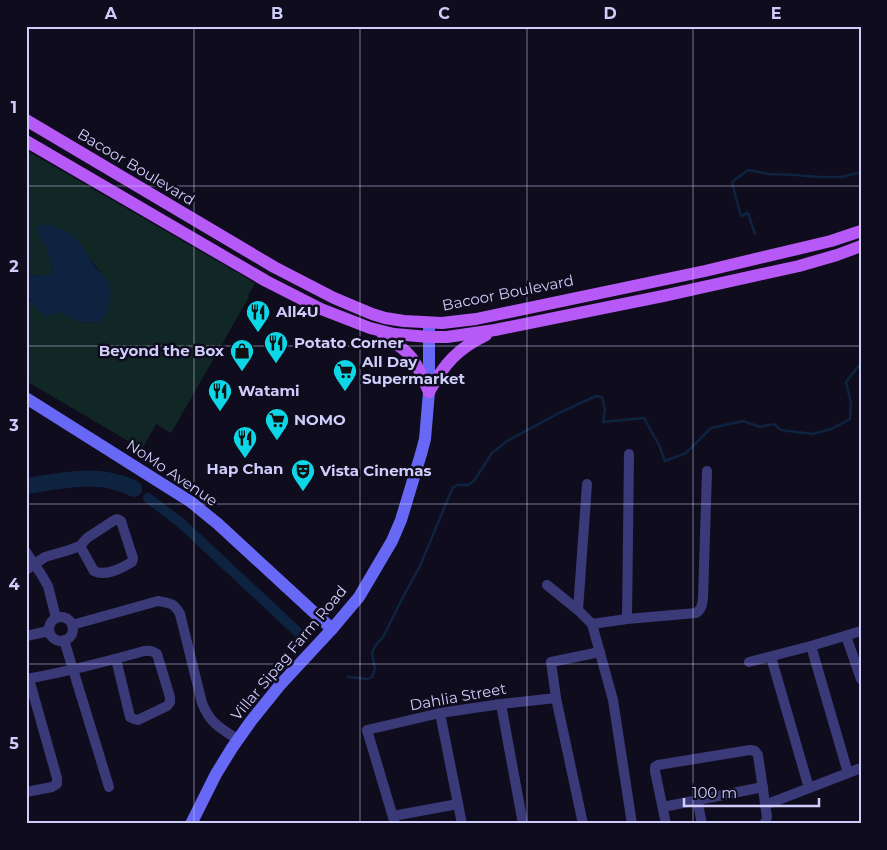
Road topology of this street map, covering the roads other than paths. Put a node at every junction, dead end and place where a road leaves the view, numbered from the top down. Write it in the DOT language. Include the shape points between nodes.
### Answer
graph roads {
  1 [pos="26,120"];
  2 [pos="26,141"];
  3 [pos="861,231"];
  4 [pos="861,246"];
  5 [pos="429,323"];
  6 [pos="370,328"];
  7 [pos="495,330"];
  8 [pos="429,337"];
  9 [pos="429,392"];
  10 [pos="26,398"];
  11 [pos="630,454"];
  12 [pos="707,471"];
  13 [pos="587,484"];
  14 [pos="80,546"];
  15 [pos="26,552"];
  16 [pos="30,567"];
  17 [pos="547,585"];
  18 [pos="578,610"];
  19 [pos="56,618"];
  20 [pos="627,619"];
  21 [pos="592,624"];
  22 [pos="72,625"];
  23 [pos="332,629"];
  24 [pos="861,631"];
  25 [pos="50,632"];
  26 [pos="26,636"];
  27 [pos="846,636"];
  28 [pos="64,640"];
  29 [pos="811,646"];
  30 [pos="600,652"];
  31 [pos="770,657"];
  32 [pos="116,659"];
  33 [pos="749,662"];
  34 [pos="73,670"];
  35 [pos="27,679"];
  36 [pos="861,679"];
  37 [pos="556,698"];
  38 [pos="501,704"];
  39 [pos="440,713"];
  40 [pos="238,740"];
  41 [pos="861,768"];
  42 [pos="848,773"];
  43 [pos="109,787"];
  44 [pos="762,787"];
  45 [pos="809,788"];
  46 [pos="26,792"];
  47 [pos="697,799"];
  48 [pos="458,804"];
  49 [pos="765,805"];
  50 [pos="663,807"];
  51 [pos="394,820"];
  52 [pos="191,824"];
  53 [pos="462,824"];
  54 [pos="523,824"];
  55 [pos="583,824"];
  56 [pos="632,824"];
  57 [pos="666,824"];
  58 [pos="702,824"];
  59 [pos="764,824"];
  1 -- 5 [label="main road, Bacoor Boulevard" via="274,267 334,298 385,318"];
  2 -- 6 [label="main road, Bacoor Boulevard" via="266,281 321,309"];
  3 -- 5 [label="main road, Bacoor Boulevard" via="696,273 476,319"];
  4 -- 7 [label="main road, Bacoor Boulevard" via="799,266"];
  5 -- 8 [label="main road, Villar Sipag Farm Road"];
  6 -- 8 [label="main road, Bacoor Boulevard"];
  6 -- 9 [label="main road" via="407,352 417,364"];
  7 -- 8 [label="main road, Bacoor Boulevard"];
  7 -- 9 [label="main road" via="474,340 452,357"];
  8 -- 9 [label="main road, Villar Sipag Farm Road"];
  9 -- 23 [label="main road, Villar Sipag Farm Road" via="425,439 401,520 359,597"];
  10 -- 23 [label="main road, NoMo Avenue" via="191,502"];
  11 -- 20 [label="street"];
  12 -- 20 [label="street" via="700,611"];
  13 -- 18 [label="street"];
  14 -- 14 [label="street" via="94,571 101,574 132,562 121,521 117,519"];
  14 -- 16 [label="street" via="45,557"];
  15 -- 16 [label="street"];
  16 -- 19 [label="street" via="41,574 48,586"];
  17 -- 18 [label="street"];
  18 -- 21 [label="street"];
  19 -- 22 [label="street" via="67,619"];
  19 -- 25 [label="street" via="50,623"];
  20 -- 21 [label="street"];
  21 -- 30 [label="street"];
  22 -- 28 [label="street" via="71,635"];
  22 -- 40 [label="street" via="158,601 176,606 206,713 216,726"];
  23 -- 40 [label="main road, Villar Sipag Farm Road" via="280,686"];
  24 -- 27 [label="street"];
  25 -- 26 [label="street"];
  25 -- 28 [label="street" via="55,639"];
  27 -- 29 [label="street"];
  27 -- 36 [label="street"];
  28 -- 34 [label="street"];
  29 -- 31 [label="street"];
  29 -- 42 [label="street"];
  30 -- 37 [label="street" via="551,662"];
  30 -- 56 [label="street" via="613,700"];
  31 -- 33 [label="street"];
  31 -- 45 [label="street"];
  32 -- 32 [label="street" via="130,716 138,720 167,706 170,697 154,651 144,650"];
  32 -- 34 [label="street"];
  34 -- 35 [label="street"];
  34 -- 43 [label="street"];
  35 -- 46 [label="street" via="57,784"];
  37 -- 38 [label="street, Dahlia Street"];
  37 -- 55 [label="street"];
  38 -- 39 [label="street, Dahlia Street"];
  38 -- 54 [label="street"];
  39 -- 48 [label="street"];
  39 -- 51 [label="street, Dahlia Street" via="367,730"];
  40 -- 52 [label="main road, Villar Sipag Farm Road" via="216,774"];
  41 -- 42 [label="street"];
  42 -- 45 [label="street"];
  44 -- 47 [label="street"];
  44 -- 49 [label="street"];
  44 -- 50 [label="street" via="755,751 658,765 655,771"];
  45 -- 49 [label="street"];
  47 -- 50 [label="street"];
  47 -- 58 [label="street"];
  48 -- 51 [label="street"];
  48 -- 53 [label="street"];
  49 -- 59 [label="street" via="767,817"];
  50 -- 57 [label="street"];
}
